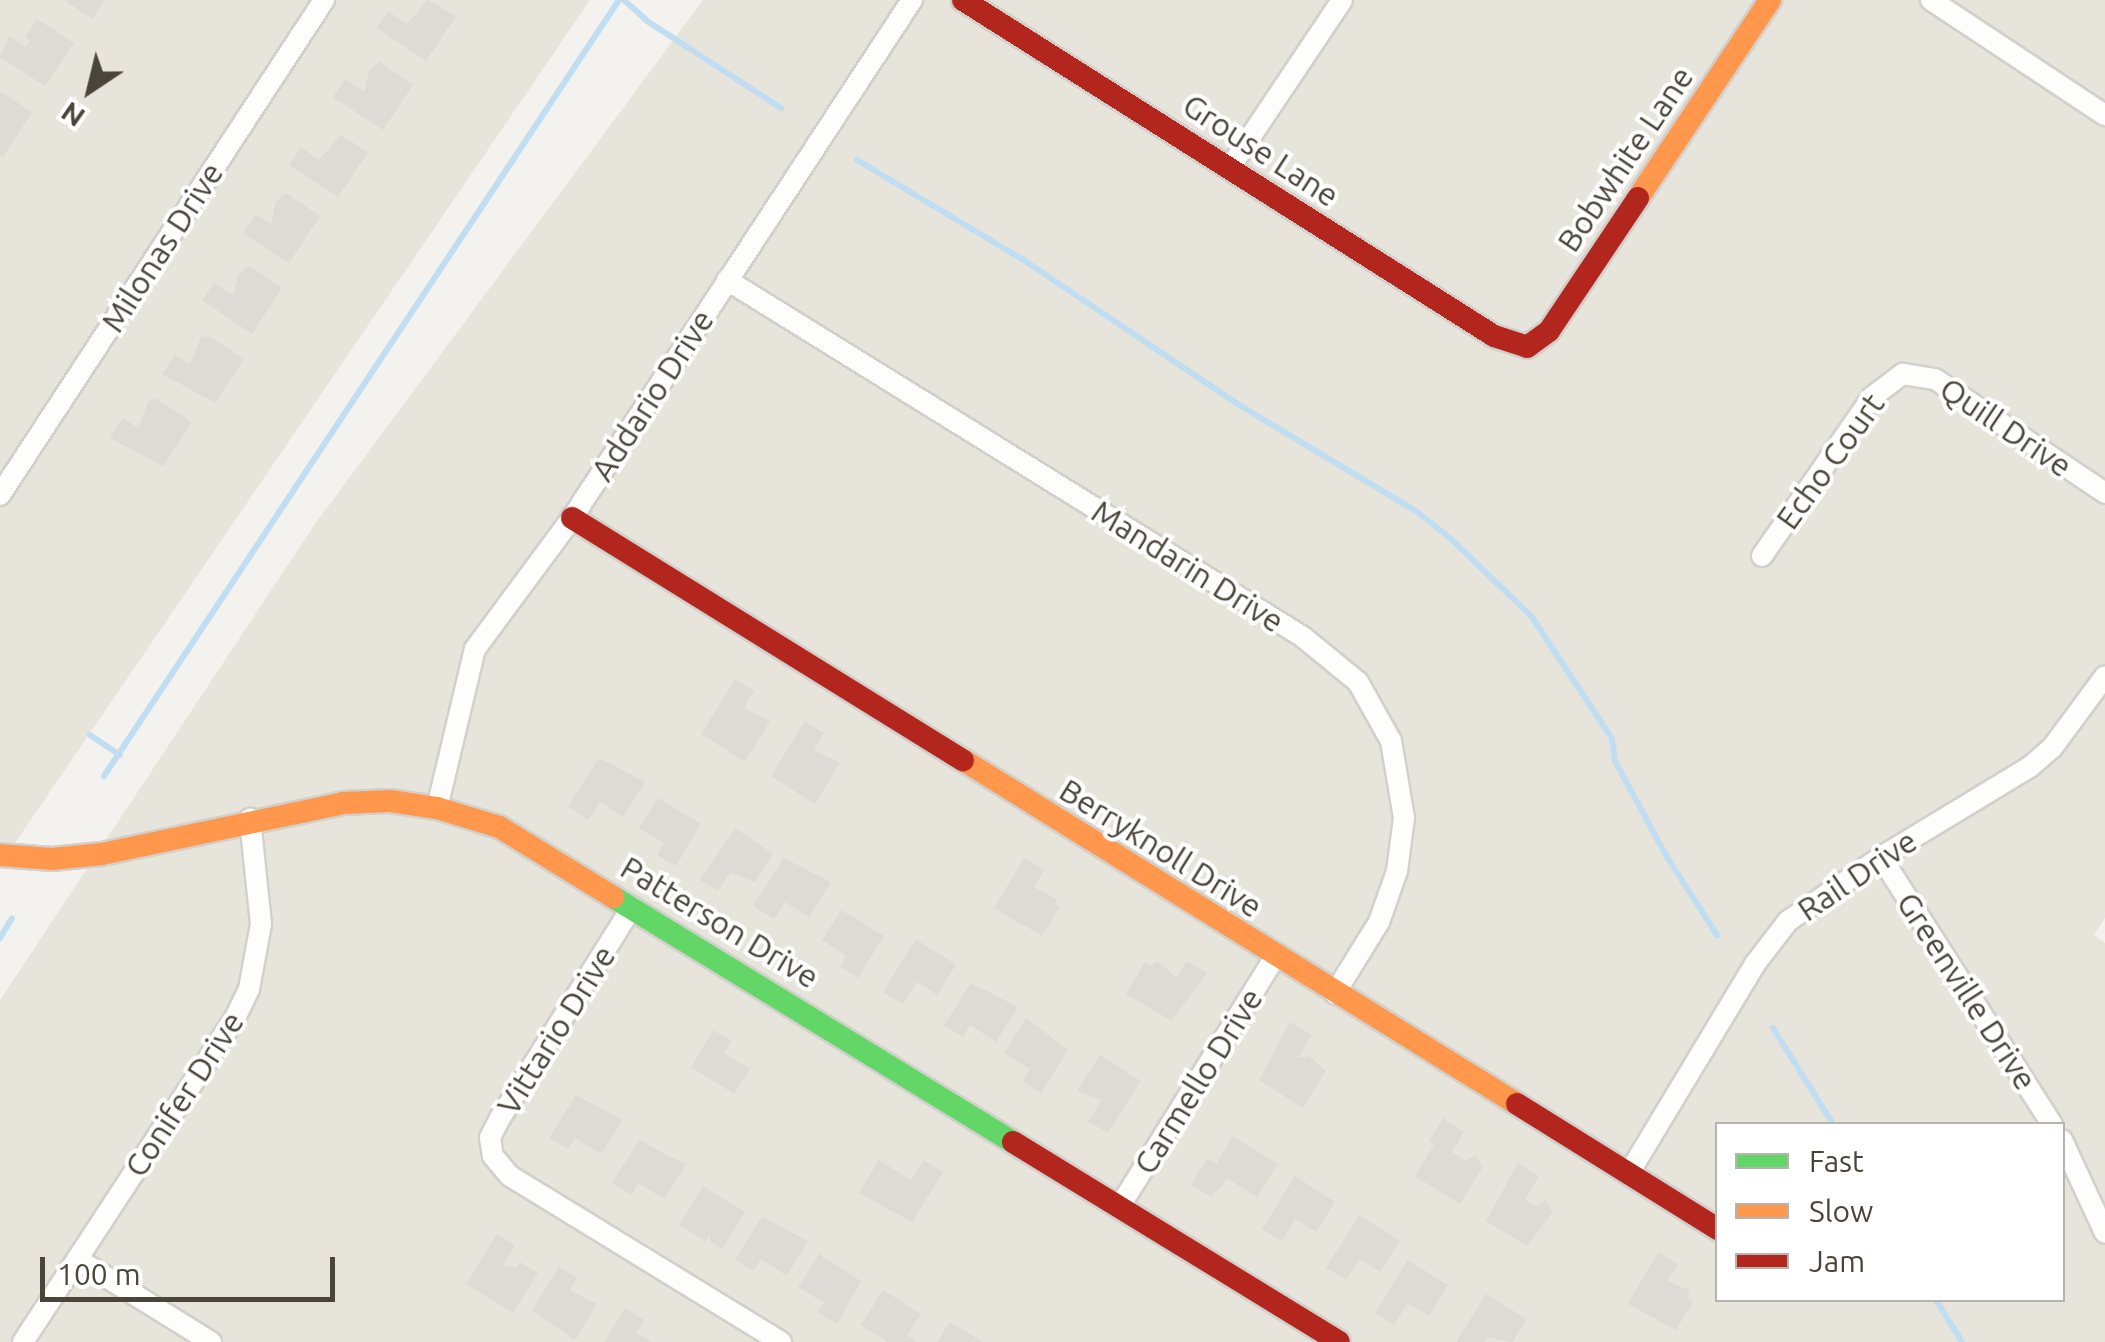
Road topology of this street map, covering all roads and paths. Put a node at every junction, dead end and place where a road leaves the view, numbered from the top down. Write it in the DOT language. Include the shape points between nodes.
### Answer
graph roads {
  1 [pos="324,0"];
  2 [pos="912,0"];
  3 [pos="963,0"];
  4 [pos="1342,0"];
  5 [pos="1770,0"];
  6 [pos="1931,0"];
  7 [pos="2105,115"];
  8 [pos="1228,169"];
  9 [pos="726,280"];
  10 [pos="1528,348"];
  11 [pos="1903,374"];
  12 [pos="2105,493"];
  13 [pos="0,495"];
  14 [pos="572,518"];
  15 [pos="1762,556"];
  16 [pos="2105,676"];
  17 [pos="437,808"];
  18 [pos="250,819"];
  19 [pos="0,855"];
  20 [pos="1882,857"];
  21 [pos="632,907"];
  22 [pos="1275,957"];
  23 [pos="1334,993"];
  24 [pos="2051,1122"];
  25 [pos="2065,1146"];
  26 [pos="1629,1173"];
  27 [pos="1120,1206"];
  28 [pos="1715,1227"];
  29 [pos="2105,1233"];
  30 [pos="77,1259"];
  31 [pos="23,1342"];
  32 [pos="211,1342"];
  33 [pos="780,1342"];
  34 [pos="1339,1342"];
  1 -- 13 [label="street, Milonas Drive"];
  2 -- 9 [label="street, Addario Drive"];
  3 -- 8 [label="street, Grouse Lane"];
  4 -- 8 [label="street"];
  5 -- 10 [label="street, Bobwhite Lane" via="1549,331"];
  6 -- 7 [label="street"];
  8 -- 10 [label="street, Grouse Lane" via="1494,336"];
  9 -- 14 [label="street, Addario Drive"];
  9 -- 23 [label="street, Mandarin Drive" via="1302,637 1358,682 1391,741 1404,818 1397,871 1378,922"];
  11 -- 12 [label="street, Quill Drive" via="1934,379"];
  11 -- 15 [label="street, Echo Court" via="1872,397"];
  14 -- 17 [label="street, Addario Drive" via="475,650"];
  14 -- 22 [label="street, Berryknoll Drive"];
  16 -- 20 [label="street, Rail Drive" via="2031,766"];
  17 -- 18 [label="street, Patterson Drive" via="343,803"];
  17 -- 21 [label="street, Patterson Drive" via="499,827"];
  18 -- 19 [label="street, Patterson Drive" via="102,854"];
  18 -- 30 [label="street, Conifer Drive" via="261,924 249,989"];
  20 -- 24 [label="street, Greenville Drive"];
  20 -- 26 [label="street, Rail Drive" via="1804,907 1771,941"];
  21 -- 27 [label="street, Patterson Drive"];
  21 -- 33 [label="street, Vittario Drive" via="500,1118 490,1138 492,1156 510,1176"];
  22 -- 23 [label="street, Berryknoll Drive"];
  22 -- 27 [label="street, Carmello Drive"];
  23 -- 26 [label="street, Berryknoll Drive"];
  25 -- 29 [label="street"];
  26 -- 28 [label="street, Berryknoll Drive"];
  27 -- 34 [label="street, Patterson Drive"];
  30 -- 31 [label="street, Conifer Drive"];
  30 -- 32 [label="street"];
}
